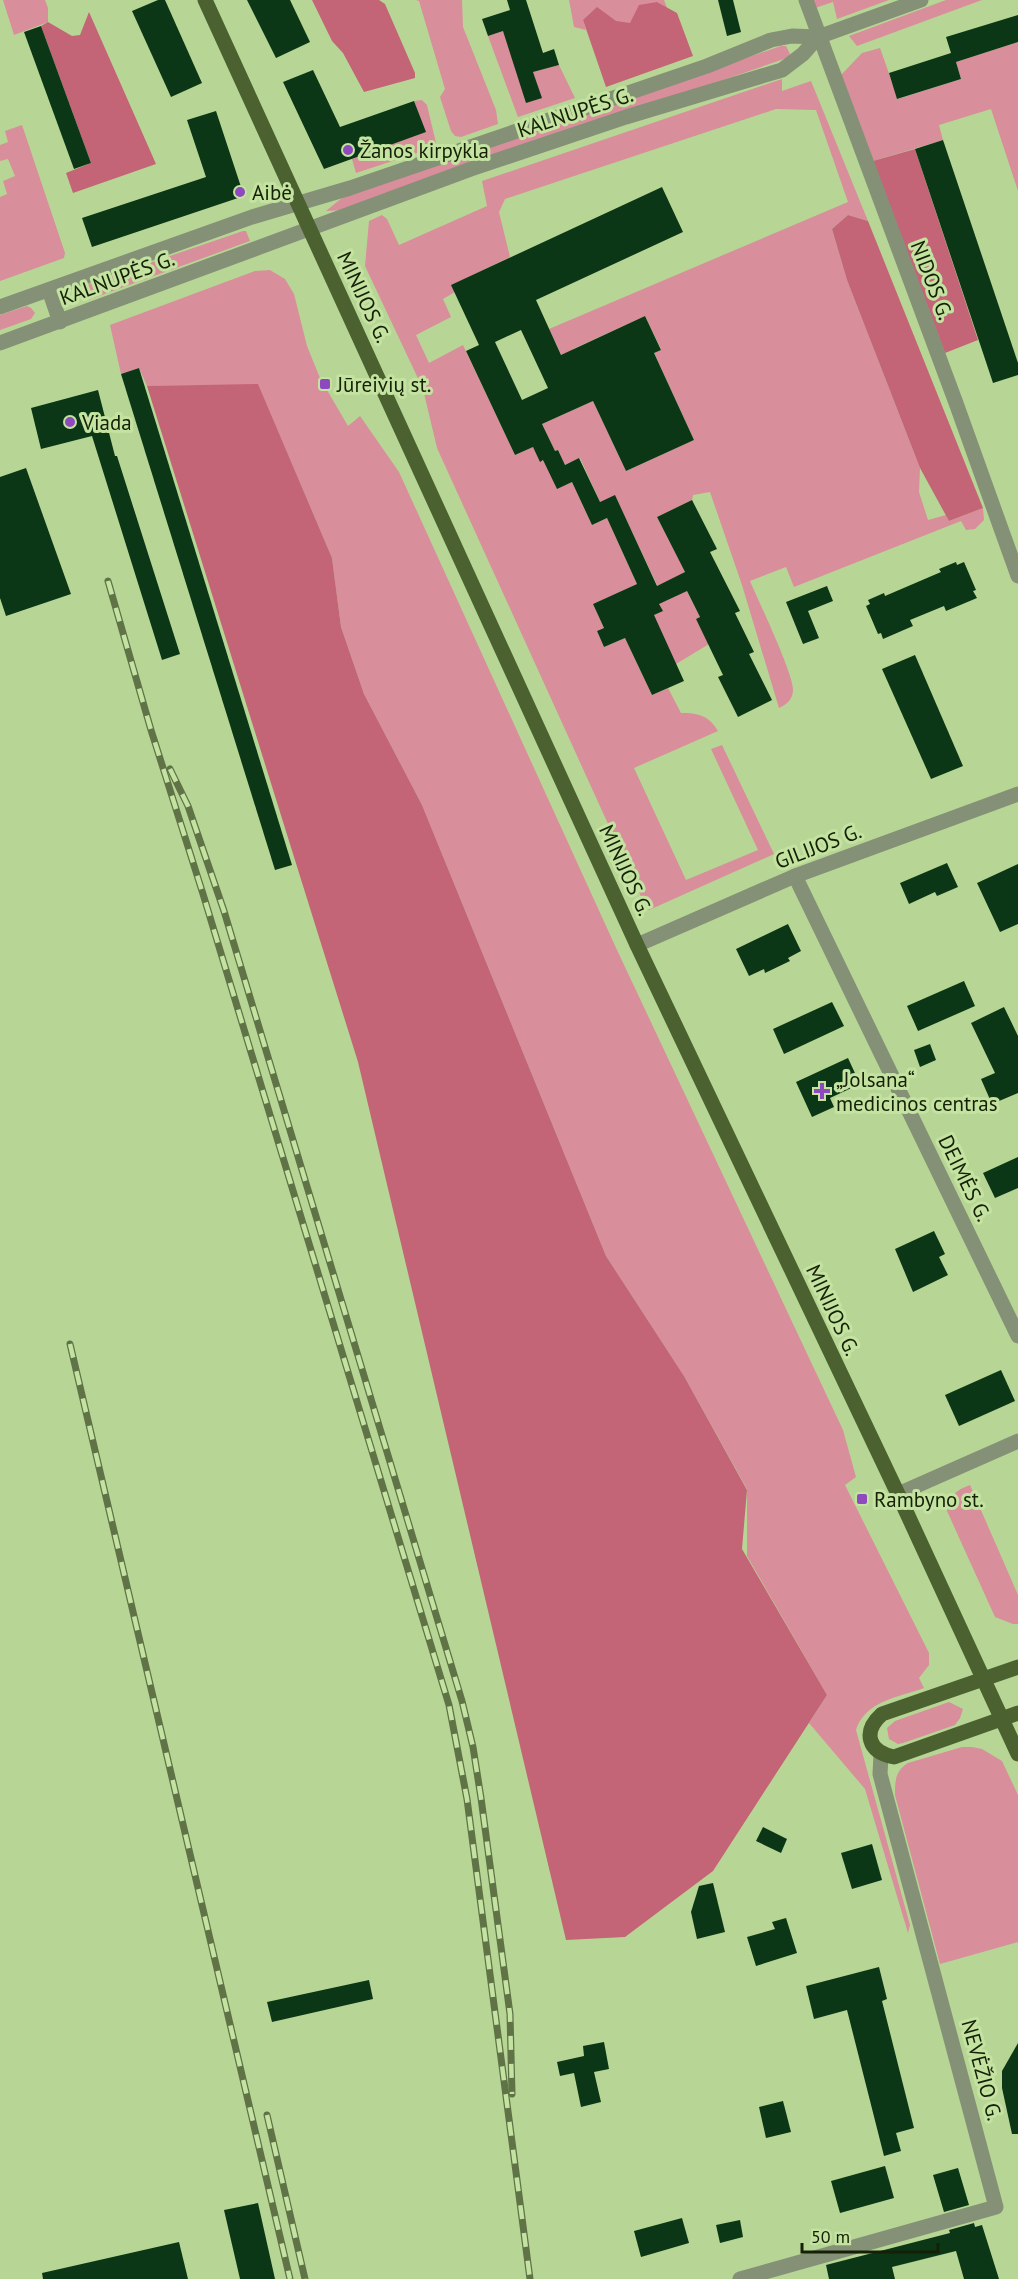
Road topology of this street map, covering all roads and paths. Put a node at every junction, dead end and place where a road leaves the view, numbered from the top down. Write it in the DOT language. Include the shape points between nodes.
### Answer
graph roads {
  1 [pos="205,0"];
  2 [pos="806,0"];
  3 [pos="921,0"];
  4 [pos="818,37"];
  5 [pos="297,202"];
  6 [pos="309,229"];
  7 [pos="49,290"];
  8 [pos="0,307"];
  9 [pos="60,322"];
  10 [pos="0,343"];
  11 [pos="1018,576"];
  12 [pos="1018,794"];
  13 [pos="795,876"];
  14 [pos="637,945"];
  15 [pos="1018,1336"];
  16 [pos="1018,1442"];
  17 [pos="897,1494"];
  18 [pos="1018,1667"];
  19 [pos="982,1679"];
  20 [pos="1018,1713"];
  21 [pos="1001,1719"];
  22 [pos="1018,1754"];
  23 [pos="881,1755"];
  24 [pos="740,2279"];
  1 -- 5 [label="main road, MINIJOS G."];
  2 -- 4 [label="street, NIDOS G."];
  3 -- 4 [label="street, KALNUPĖS G."];
  4 -- 5 [label="street, KALNUPĖS G." via="771,40 707,66 350,188"];
  4 -- 6 [label="street, KALNUPĖS G." via="782,70 482,165"];
  4 -- 11 [label="street, NIDOS G."];
  5 -- 6 [label="main road, MINIJOS G."];
  5 -- 7 [label="street, KALNUPĖS G."];
  6 -- 9 [label="street, KALNUPĖS G."];
  6 -- 14 [label="main road, MINIJOS G."];
  7 -- 8 [label="street, KALNUPĖS G."];
  7 -- 9 [label="street"];
  9 -- 10 [label="street, KALNUPĖS G."];
  12 -- 13 [label="street, GILIJOS G."];
  13 -- 14 [label="street, GILIJOS G."];
  13 -- 15 [label="street, DEIMĖS G."];
  14 -- 17 [label="main road, MINIJOS G."];
  16 -- 17 [label="street"];
  17 -- 19 [label="main road, MINIJOS G."];
  18 -- 19 [label="main road"];
  19 -- 21 [label="main road, MINIJOS G."];
  19 -- 23 [label="main road" via="882,1714 870,1733 871,1744"];
  20 -- 21 [label="main road"];
  21 -- 22 [label="main road, MINIJOS G."];
  21 -- 23 [label="main road" via="894,1757"];
  23 -- 24 [label="street, NEVĖŽIO G." via="880,1774 996,2208"];
}
